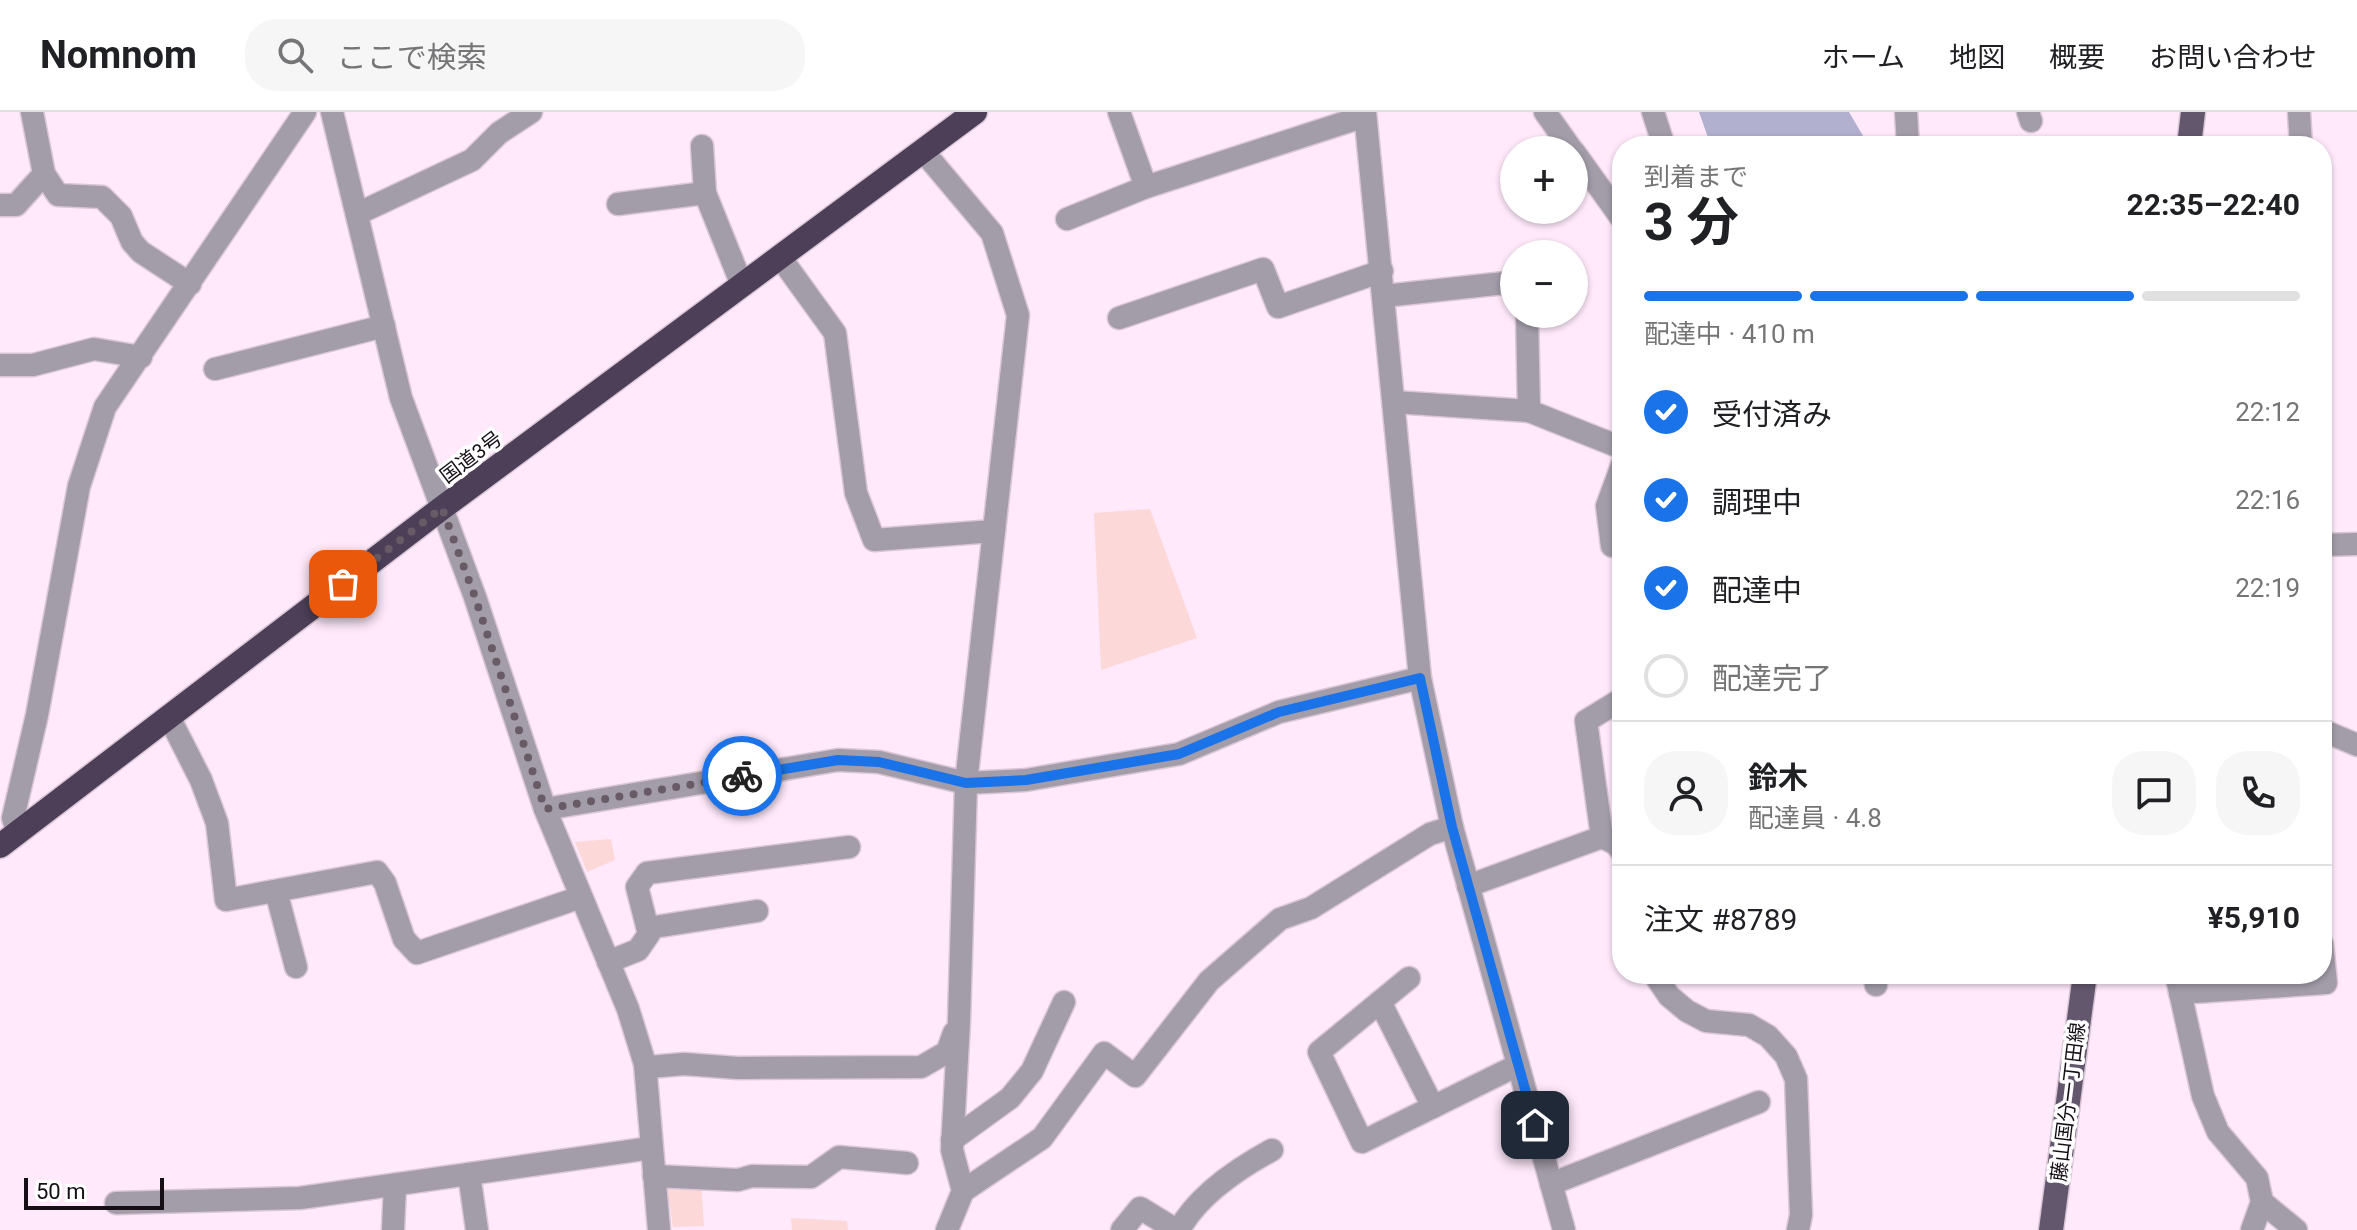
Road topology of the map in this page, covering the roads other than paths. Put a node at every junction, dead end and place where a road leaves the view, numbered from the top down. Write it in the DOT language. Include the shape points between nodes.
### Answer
graph roads {
  1 [pos="32,112"];
  2 [pos="305,112"];
  3 [pos="332,112"];
  4 [pos="531,112"];
  5 [pos="1119,112"];
  6 [pos="1545,112"];
  7 [pos="1653,112"];
  8 [pos="1906,112"];
  9 [pos="2193,112"];
  10 [pos="2299,112"];
  11 [pos="969,114"];
  12 [pos="1365,114"];
  13 [pos="1562,136"];
  14 [pos="1661,136"];
  15 [pos="1907,136"];
  16 [pos="2190,136"];
  17 [pos="2300,136"];
  18 [pos="702,146"];
  19 [pos="923,151"];
  20 [pos="1588,172"];
  21 [pos="44,174"];
  22 [pos="1146,187"];
  23 [pos="705,193"];
  24 [pos="618,204"];
  25 [pos="0,205"];
  26 [pos="1612,205"];
  27 [pos="357,214"];
  28 [pos="1067,219"];
  29 [pos="780,257"];
  30 [pos="1382,271"];
  31 [pos="190,284"];
  32 [pos="1500,284"];
  33 [pos="742,285"];
  34 [pos="1384,296"];
  35 [pos="1119,318"];
  36 [pos="384,326"];
  37 [pos="1527,328"];
  38 [pos="141,357"];
  39 [pos="0,365"];
  40 [pos="215,369"];
  41 [pos="1394,402"];
  42 [pos="1529,411"];
  43 [pos="1612,444"];
  44 [pos="1612,492"];
  45 [pos="442,508"];
  46 [pos="994,531"];
  47 [pos="2357,544"];
  48 [pos="2332,545"];
  49 [pos="1612,546"];
  50 [pos="1420,678"];
  51 [pos="1612,705"];
  52 [pos="169,717"];
  53 [pos="2332,734"];
  54 [pos="2357,745"];
  55 [pos="966,783"];
  56 [pos="545,809"];
  57 [pos="1452,827"];
  58 [pos="1602,837"];
  59 [pos="9,839"];
  60 [pos="1612,842"];
  61 [pos="849,847"];
  62 [pos="1468,886"];
  63 [pos="276,891"];
  64 [pos="581,897"];
  65 [pos="757,911"];
  66 [pos="648,928"];
  67 [pos="608,962"];
  68 [pos="296,967"];
  69 [pos="1409,978"];
  70 [pos="1661,984"];
  71 [pos="2084,984"];
  72 [pos="2178,984"];
  73 [pos="1064,1002"];
  74 [pos="1380,1002"];
  75 [pos="959,1021"];
  76 [pos="645,1064"];
  77 [pos="1518,1065"];
  78 [pos="1759,1102"];
  79 [pos="1433,1107"];
  80 [pos="952,1140"];
  81 [pos="651,1148"];
  82 [pos="1272,1150"];
  83 [pos="907,1163"];
  84 [pos="469,1174"];
  85 [pos="654,1176"];
  86 [pos="1551,1184"];
  87 [pos="395,1185"];
  88 [pos="963,1191"];
  89 [pos="2262,1202"];
  90 [pos="116,1203"];
  91 [pos="393,1230"];
  92 [pos="477,1230"];
  93 [pos="659,1230"];
  94 [pos="947,1230"];
  95 [pos="1122,1230"];
  96 [pos="1178,1230"];
  97 [pos="1564,1230"];
  98 [pos="1798,1230"];
  99 [pos="2051,1230"];
  100 [pos="2252,1230"];
  101 [pos="2296,1230"];
  1 -- 21 [label="street"];
  2 -- 31 [label="street"];
  3 -- 27 [label="street"];
  4 -- 27 [label="street" via="472,160"];
  5 -- 22 [label="street"];
  6 -- 13 [label="street"];
  7 -- 14 [label="street"];
  8 -- 15 [label="street"];
  9 -- 16 [label="main road"];
  10 -- 17 [label="street"];
  11 -- 19 [label="highway, 国道3号"];
  12 -- 22 [label="street"];
  12 -- 30 [label="street"];
  18 -- 23 [label="street"];
  19 -- 29 [label="highway, 国道3号"];
  19 -- 46 [label="street" via="992,233 1018,315"];
  20 -- 26 [label="street"];
  21 -- 25 [label="street" via="16,205"];
  21 -- 31 [label="street" via="58,195 102,197 121,216 141,252"];
  22 -- 28 [label="street"];
  23 -- 24 [label="street"];
  23 -- 33 [label="street"];
  27 -- 36 [label="street"];
  29 -- 33 [label="highway, 国道3号"];
  29 -- 46 [label="street" via="835,333 856,493 874,540"];
  30 -- 34 [label="street"];
  30 -- 35 [label="street" via="1278,307 1263,269"];
  31 -- 38 [label="street"];
  32 -- 34 [label="street"];
  33 -- 45 [label="highway, 国道3号"];
  34 -- 41 [label="street"];
  36 -- 40 [label="street"];
  36 -- 45 [label="street" via="401,398"];
  37 -- 42 [label="street"];
  38 -- 39 [label="street" via="94,349 33,365"];
  38 -- 59 [label="street" via="105,407 79,486"];
  41 -- 42 [label="street"];
  41 -- 50 [label="street"];
  42 -- 43 [label="street"];
  44 -- 49 [label="street" via="1607,506"];
  45 -- 52 [label="highway, 国道3号"];
  45 -- 56 [label="street"];
  46 -- 55 [label="street"];
  47 -- 48 [label="street"];
  50 -- 55 [label="street" via="1279,712 1179,754 1026,780"];
  50 -- 57 [label="street"];
  51 -- 58 [label="street" via="1586,721"];
  52 -- 59 [label="highway, 国道3号"];
  52 -- 63 [label="street" via="217,823 226,900"];
  53 -- 54 [label="street"];
  55 -- 56 [label="street" via="879,762 838,760"];
  55 -- 75 [label="street"];
  56 -- 64 [label="street"];
  57 -- 62 [label="street"];
  57 -- 88 [label="street" via="1430,834 1311,908 1280,919 1209,981 1135,1076 1104,1053 1042,1138"];
  58 -- 60 [label="street"];
  58 -- 62 [label="street"];
  61 -- 66 [label="street" via="647,873 637,887"];
  62 -- 77 [label="street"];
  63 -- 64 [label="street" via="377,872 404,939 417,953"];
  63 -- 68 [label="street"];
  64 -- 67 [label="street"];
  65 -- 66 [label="street"];
  66 -- 67 [label="street" via="638,950"];
  67 -- 76 [label="street"];
  69 -- 74 [label="street"];
  70 -- 98 [label="street" via="1687,1011 1706,1021 1749,1025 1786,1056 1798,1101"];
  71 -- 99 [label="main road, 藤山国分一丁田線"];
  72 -- 89 [label="street" via="2203,1096 2218,1132 2257,1178"];
  73 -- 80 [label="street" via="1032,1071 1010,1098"];
  74 -- 79 [label="street"];
  74 -- 79 [label="street" via="1319,1052 1362,1142"];
  75 -- 76 [label="street" via="947,1052 921,1067"];
  75 -- 80 [label="street"];
  76 -- 81 [label="street"];
  77 -- 79 [label="street"];
  77 -- 86 [label="street"];
  78 -- 86 [label="street"];
  80 -- 88 [label="street"];
  81 -- 84 [label="street"];
  81 -- 85 [label="street"];
  82 -- 96 [label="street" via="1190,1210"];
  83 -- 85 [label="street" via="839,1157 811,1177"];
  84 -- 87 [label="street"];
  84 -- 92 [label="street"];
  85 -- 93 [label="street"];
  86 -- 97 [label="street"];
  87 -- 90 [label="street" via="300,1198"];
  87 -- 91 [label="street"];
  88 -- 94 [label="street"];
  89 -- 100 [label="street"];
  89 -- 101 [label="street"];
  95 -- 96 [label="street" via="1140,1208"];
}
